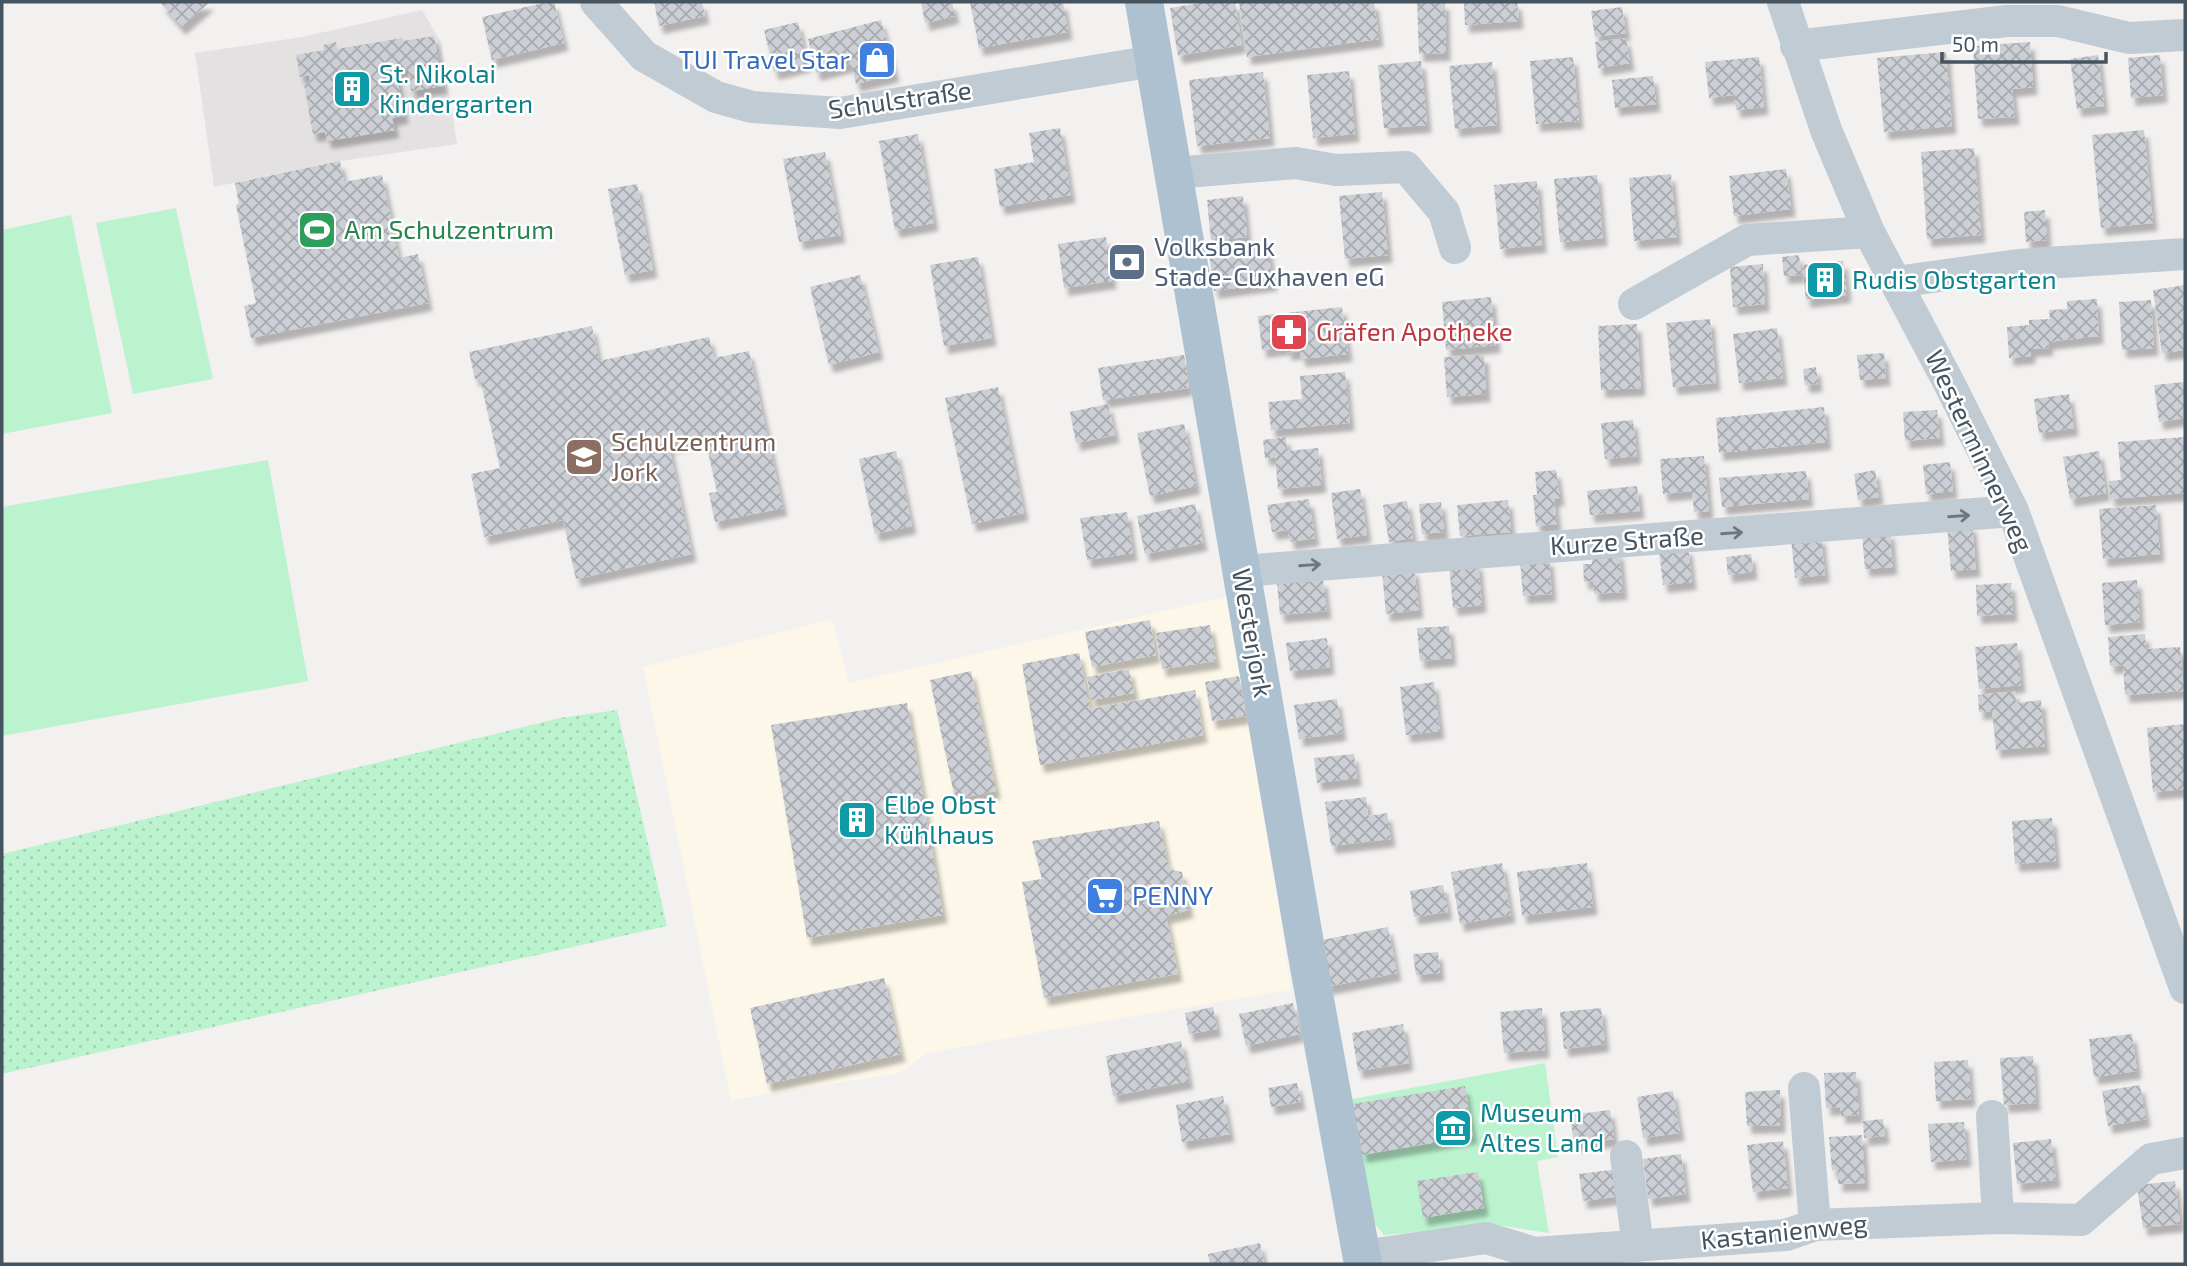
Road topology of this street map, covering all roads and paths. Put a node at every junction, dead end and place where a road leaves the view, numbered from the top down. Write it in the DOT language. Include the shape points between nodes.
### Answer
graph roads {
  1 [pos="596,2"];
  2 [pos="1144,2"];
  3 [pos="1783,2"];
  4 [pos="2185,36"];
  5 [pos="1796,46"];
  6 [pos="1154,61"];
  7 [pos="1173,173"];
  8 [pos="1869,232"];
  9 [pos="1455,248"];
  10 [pos="2185,254"];
  11 [pos="1896,282"];
  12 [pos="1634,304"];
  13 [pos="2013,511"];
  14 [pos="1242,571"];
  15 [pos="2185,988"];
  16 [pos="1804,1088"];
  17 [pos="1992,1116"];
  18 [pos="2185,1153"];
  19 [pos="1626,1156"];
  20 [pos="1998,1218"];
  21 [pos="1815,1225"];
  22 [pos="1638,1246"];
  23 [pos="1363,1260"];
  1 -- 6 [label="street, Schulstraße" via="644,56 716,97 752,107 840,113"];
  2 -- 6 [label="main road, Westerjork"];
  3 -- 5 [label="street, Westerminnerweg"];
  4 -- 5 [label="street" via="2129,38 2058,20 2007,21"];
  5 -- 8 [label="street, Westerminnerweg"];
  6 -- 7 [label="main road, Westerjork"];
  7 -- 9 [label="street" via="1296,163 1336,170 1406,167 1444,212"];
  7 -- 14 [label="main road, Westerjork"];
  8 -- 11 [label="street, Westerminnerweg"];
  8 -- 12 [label="street" via="1747,240"];
  10 -- 11 [label="street" via="2018,265"];
  11 -- 13 [label="street, Westerminnerweg"];
  14 -- 13 [label="street, Kurze Straße, one-way"];
  13 -- 15 [label="street, Westerminnerweg"];
  14 -- 23 [label="main road, Westerjork"];
  16 -- 21 [label="street"];
  17 -- 20 [label="street"];
  18 -- 20 [label="street, Kastanienweg" via="2151,1159 2081,1220"];
  19 -- 22 [label="street"];
  20 -- 21 [label="street, Kastanienweg"];
  21 -- 22 [label="street, Kastanienweg" via="1786,1235"];
  22 -- 23 [label="street, Kastanienweg" via="1535,1253 1486,1238"];
}
